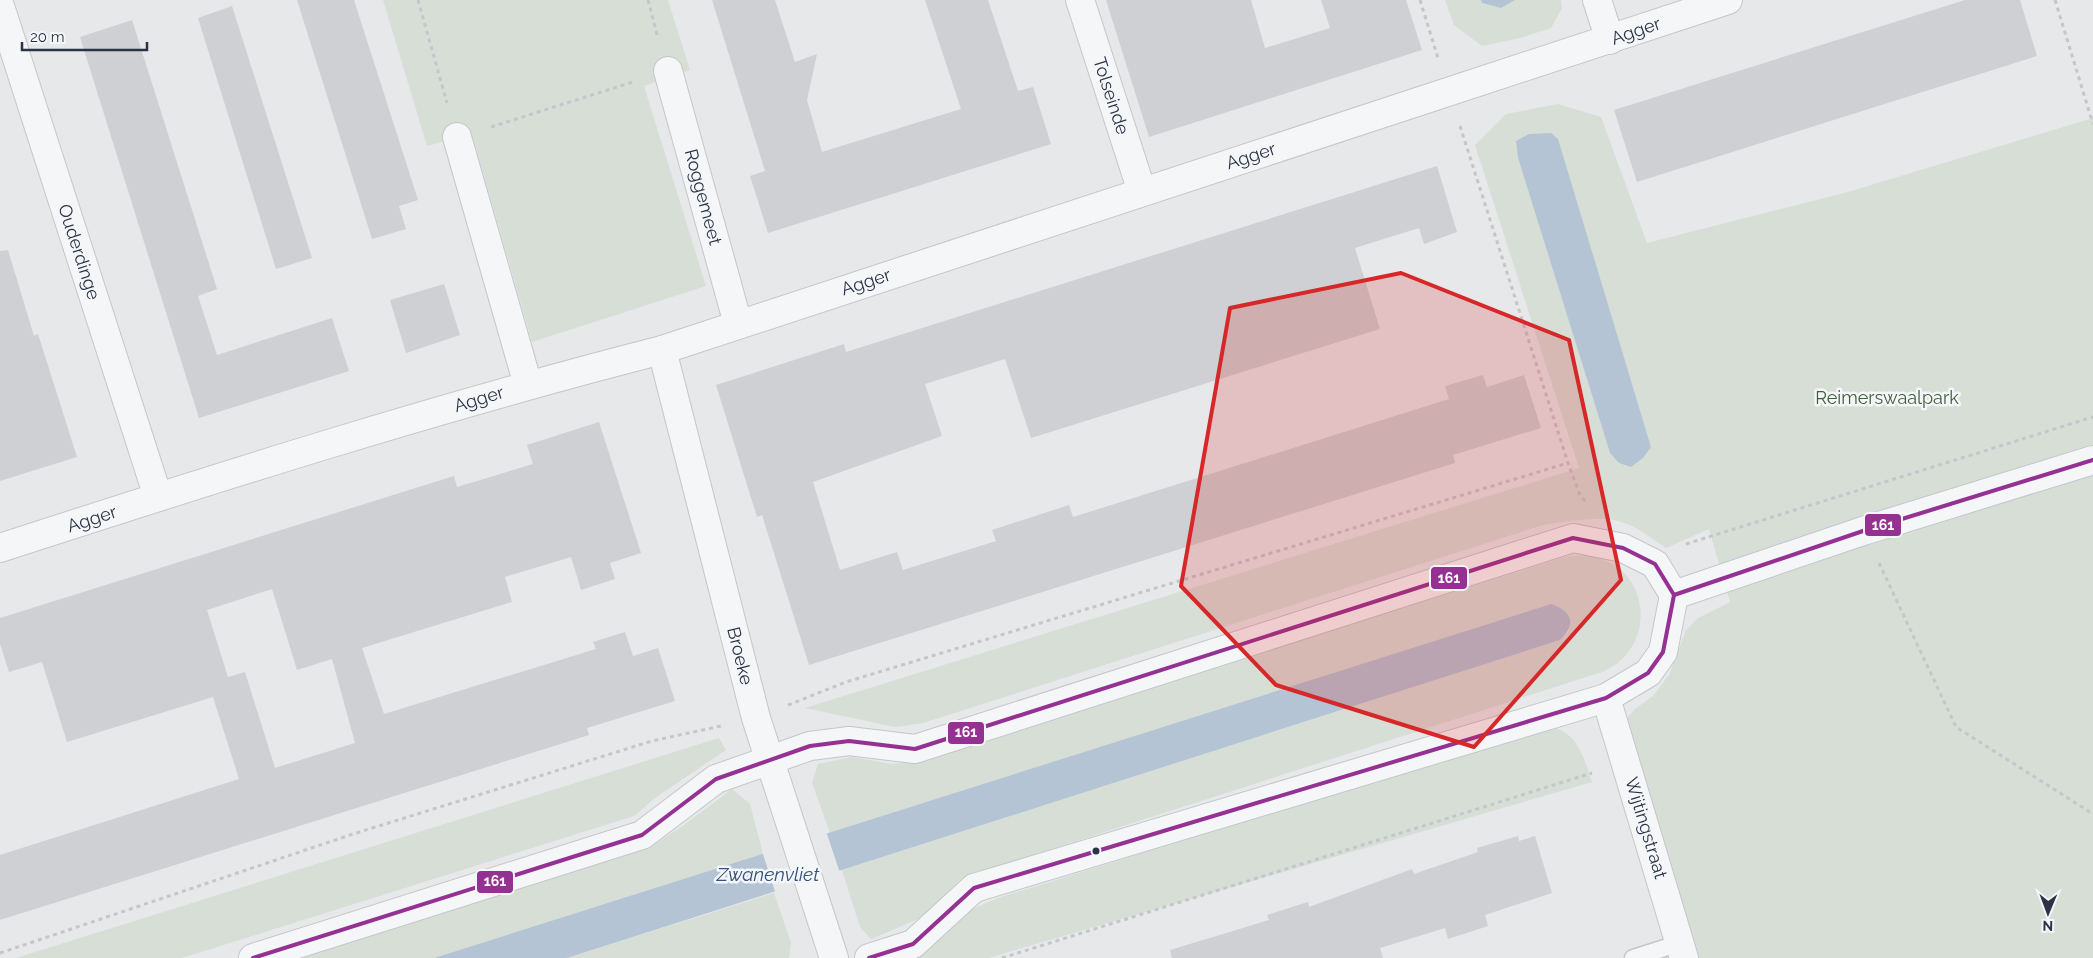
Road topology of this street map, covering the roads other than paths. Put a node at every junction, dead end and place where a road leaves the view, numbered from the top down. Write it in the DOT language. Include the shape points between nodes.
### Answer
graph roads {
  1 [pos="1080,0"];
  2 [pos="1597,0"];
  3 [pos="1728,0"];
  4 [pos="0,6"];
  5 [pos="1610,40"];
  6 [pos="668,71"];
  7 [pos="457,137"];
  8 [pos="1142,192"];
  9 [pos="738,324"];
  10 [pos="662,350"];
  11 [pos="528,385"];
  12 [pos="2093,460"];
  13 [pos="158,497"];
  14 [pos="0,548"];
  15 [pos="1674,595"];
  16 [pos="1606,698"];
  17 [pos="768,761"];
  18 [pos="1682,950"];
  19 [pos="253,958"];
  20 [pos="834,958"];
  21 [pos="869,958"];
  22 [pos="1633,958"];
  1 -- 8 [label="street, Tolseinde"];
  2 -- 5 [label="street"];
  3 -- 5 [label="street, Agger"];
  4 -- 13 [label="street, Ouderdinge"];
  5 -- 8 [label="street, Agger"];
  6 -- 9 [label="street, Roggemeet"];
  7 -- 11 [label="street"];
  8 -- 9 [label="street, Agger"];
  9 -- 10 [label="street, Agger"];
  10 -- 11 [label="street, Agger"];
  10 -- 17 [label="street, Broeke"];
  11 -- 13 [label="street, Agger"];
  12 -- 15 [label="street" via="1864,531"];
  13 -- 14 [label="street, Agger"];
  15 -- 16 [label="street" via="1663,652 1648,673"];
  15 -- 17 [label="street" via="1655,564 1622,548 1573,538 915,750 849,741 810,746"];
  16 -- 18 [label="street, Wijtingstraat"];
  16 -- 21 [label="street" via="974,888 913,944"];
  17 -- 19 [label="street" via="716,779 642,835"];
  17 -- 20 [label="street, Broeke"];
  18 -- 22 [label="lane"];
}
